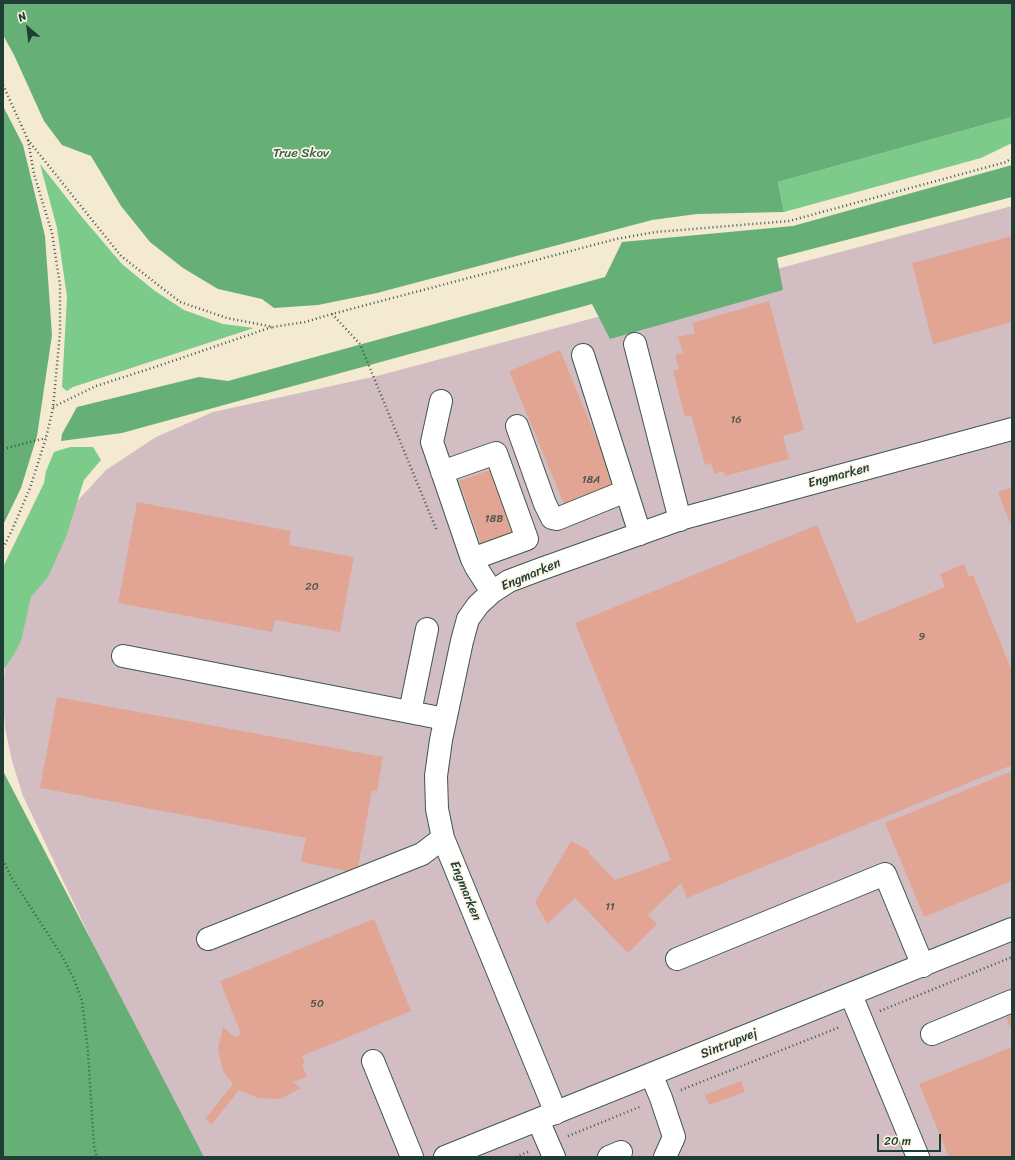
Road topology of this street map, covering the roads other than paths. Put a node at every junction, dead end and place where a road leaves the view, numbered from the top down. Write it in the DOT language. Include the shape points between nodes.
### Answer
graph roads {
  1 [pos="635,344"];
  2 [pos="583,355"];
  3 [pos="441,401"];
  4 [pos="517,426"];
  5 [pos="1012,429"];
  6 [pos="442,472"];
  7 [pos="626,491"];
  8 [pos="680,520"];
  9 [pos="640,534"];
  10 [pos="472,559"];
  11 [pos="492,592"];
  12 [pos="427,629"];
  13 [pos="123,656"];
  14 [pos="410,712"];
  15 [pos="445,719"];
  16 [pos="443,838"];
  17 [pos="1012,929"];
  18 [pos="208,939"];
  19 [pos="677,959"];
  20 [pos="923,966"];
  21 [pos="851,995"];
  22 [pos="1012,1001"];
  23 [pos="932,1034"];
  24 [pos="374,1061"];
  25 [pos="651,1074"];
  26 [pos="547,1116"];
  27 [pos="674,1137"];
  28 [pos="551,1151"];
  29 [pos="470,1152"];
  30 [pos="412,1157"];
  31 [pos="445,1157"];
  32 [pos="665,1157"];
  33 [pos="682,1157"];
  34 [pos="918,1157"];
  1 -- 8 [label="street"];
  2 -- 7 [label="street"];
  3 -- 6 [label="street" via="432,442"];
  4 -- 7 [label="street" via="552,518 557,519"];
  5 -- 8 [label="street, Engmarken"];
  6 -- 10 [label="street"];
  6 -- 10 [label="street" via="496,453 527,539"];
  7 -- 9 [label="street"];
  8 -- 9 [label="street, Engmarken"];
  9 -- 11 [label="street, Engmarken" via="509,581"];
  10 -- 11 [label="street"];
  11 -- 15 [label="street, Engmarken" via="468,619"];
  12 -- 14 [label="street"];
  13 -- 14 [label="street"];
  14 -- 15 [label="street"];
  15 -- 16 [label="street, Engmarken" via="436,776 437,808"];
  16 -- 18 [label="street" via="422,854"];
  16 -- 26 [label="street, Engmarken"];
  17 -- 20 [label="street, Sintrupvej"];
  19 -- 20 [label="street" via="885,874"];
  20 -- 21 [label="street, Sintrupvej"];
  21 -- 25 [label="street, Sintrupvej"];
  21 -- 34 [label="street"];
  22 -- 23 [label="street"];
  24 -- 30 [label="street"];
  25 -- 26 [label="street, Sintrupvej"];
  25 -- 27 [label="street"];
  26 -- 28 [label="street, Engmarken"];
  26 -- 29 [label="street, Sintrupvej"];
  27 -- 32 [label="street"];
  27 -- 33 [label="street"];
  29 -- 31 [label="street, Sintrupvej"];
}
